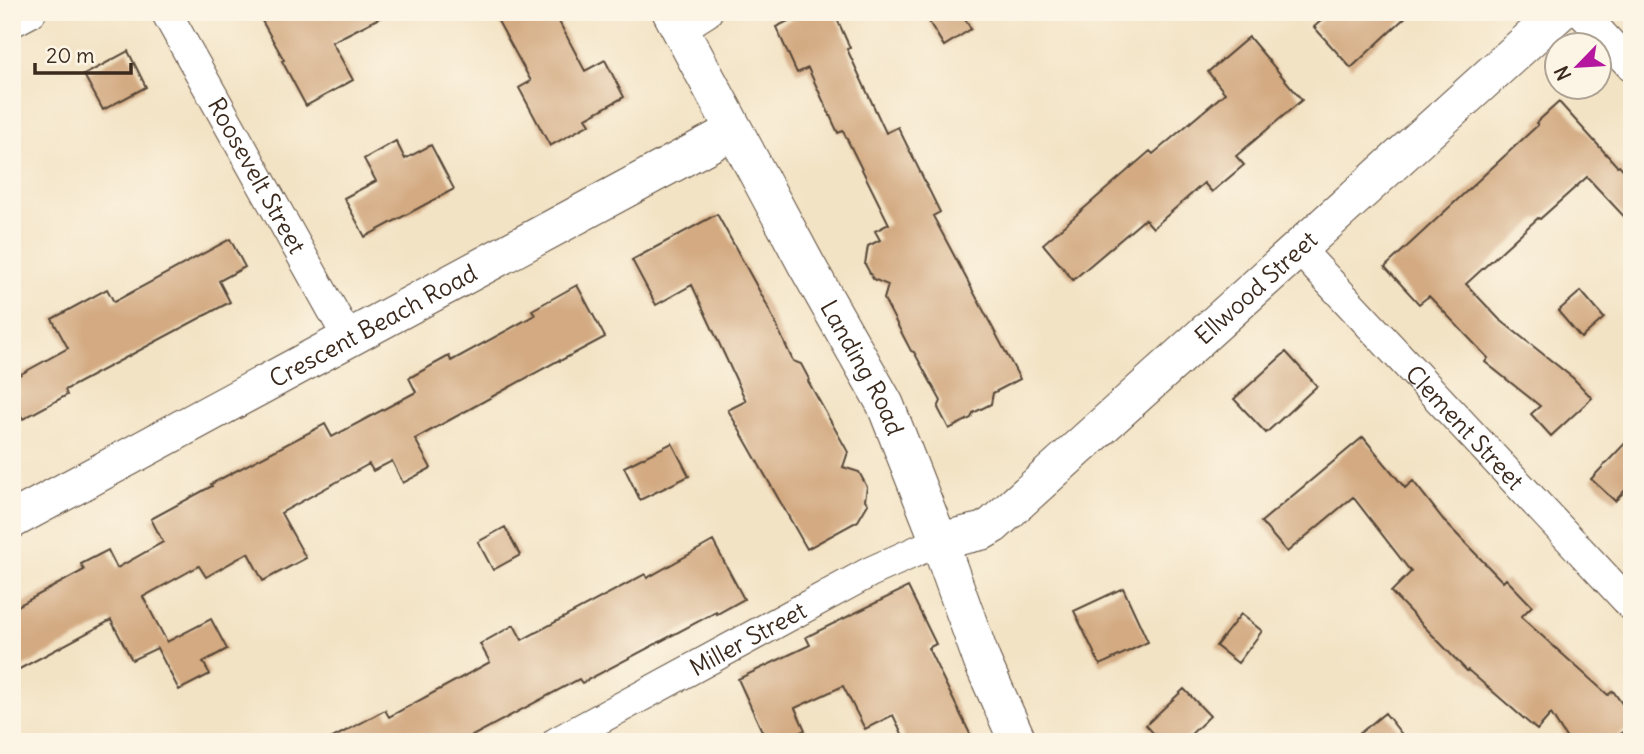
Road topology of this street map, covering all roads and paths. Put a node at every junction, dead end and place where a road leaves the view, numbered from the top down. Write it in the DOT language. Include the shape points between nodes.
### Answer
graph roads {
  1 [pos="31,12"];
  2 [pos="166,12"];
  3 [pos="1560,12"];
  4 [pos="1581,12"];
  5 [pos="686,18"];
  6 [pos="12,22"];
  7 [pos="1632,67"];
  8 [pos="733,131"];
  9 [pos="1298,248"];
  10 [pos="348,338"];
  11 [pos="12,520"];
  12 [pos="939,541"];
  13 [pos="1632,606"];
  14 [pos="557,742"];
  15 [pos="1018,742"];
  1 -- 6 [label="street"];
  2 -- 10 [label="street, Roosevelt Street"];
  3 -- 9 [label="street, Ellwood Street"];
  4 -- 7 [label="street"];
  5 -- 8 [label="street, Landing Road"];
  8 -- 10 [label="street, Crescent Beach Road"];
  8 -- 12 [label="street, Landing Road" via="885,404"];
  9 -- 12 [label="street, Ellwood Street" via="993,526"];
  9 -- 13 [label="street, Clement Street"];
  10 -- 11 [label="street, Crescent Beach Road"];
  12 -- 14 [label="street, Miller Street" via="859,578"];
  12 -- 15 [label="street, Landing Road" via="982,661"];
}
